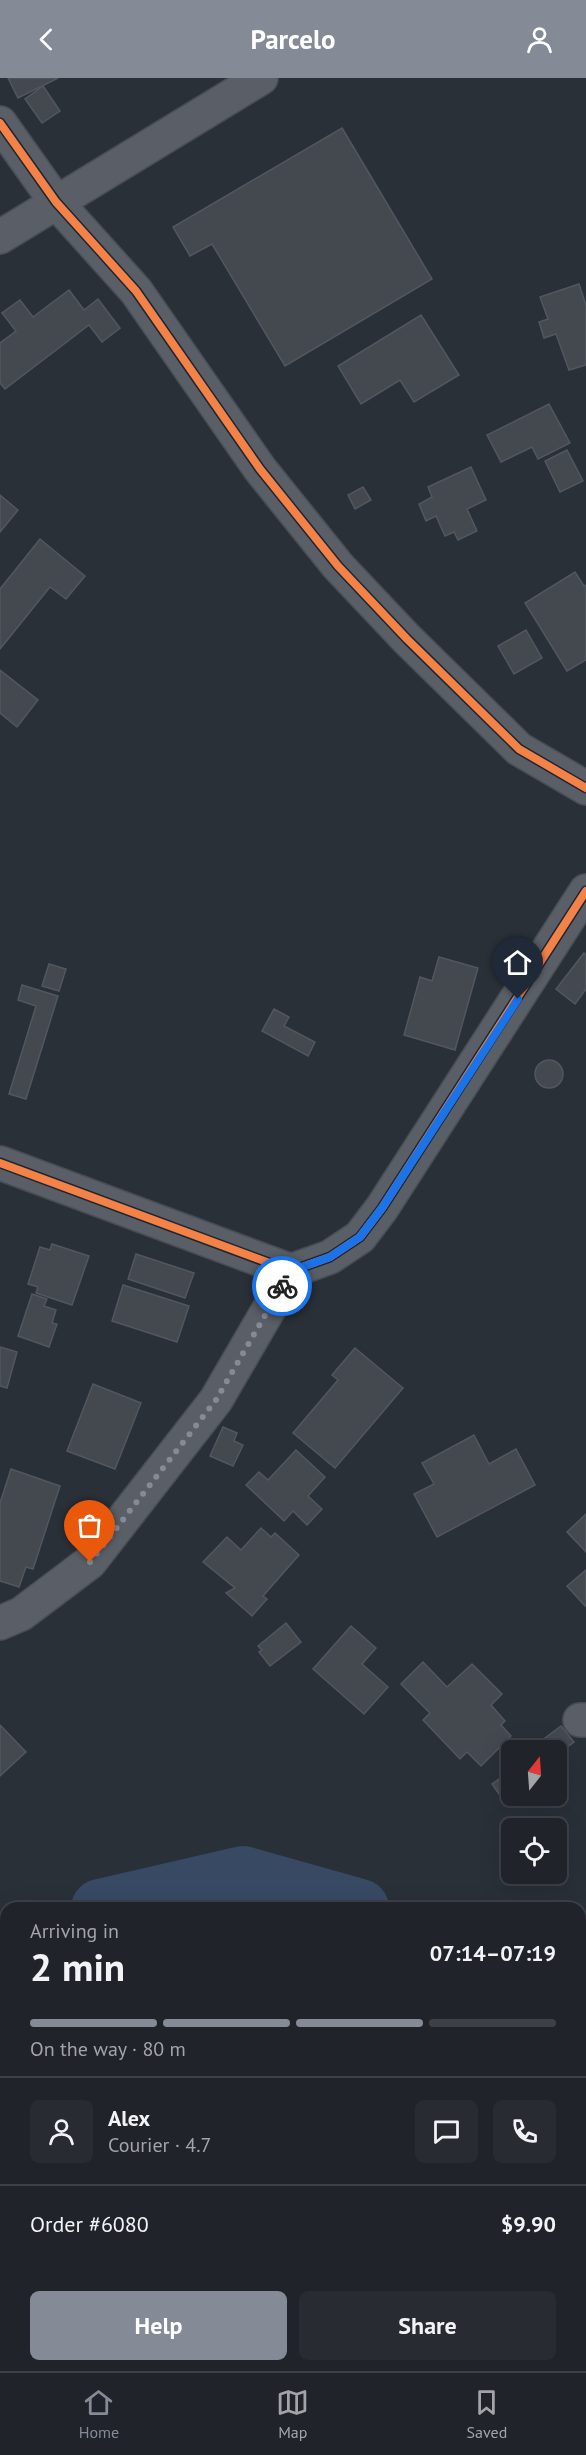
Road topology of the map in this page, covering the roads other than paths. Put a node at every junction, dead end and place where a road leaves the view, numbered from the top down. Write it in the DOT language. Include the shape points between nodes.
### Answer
graph roads {
  1 [pos="261,78"];
  2 [pos="0,123"];
  3 [pos="56,202"];
  4 [pos="0,237"];
  5 [pos="586,788"];
  6 [pos="586,891"];
  7 [pos="0,1163"];
  8 [pos="291,1271"];
  9 [pos="0,1623"];
  1 -- 3 [label="street"];
  2 -- 3 [label="street"];
  3 -- 4 [label="street"];
  3 -- 5 [label="street" via="136,291 260,469 338,566 519,749"];
  6 -- 8 [label="street" via="360,1237 330,1257"];
  7 -- 8 [label="street"];
  8 -- 9 [label="street" via="216,1400 90,1562 21,1614"];
}
